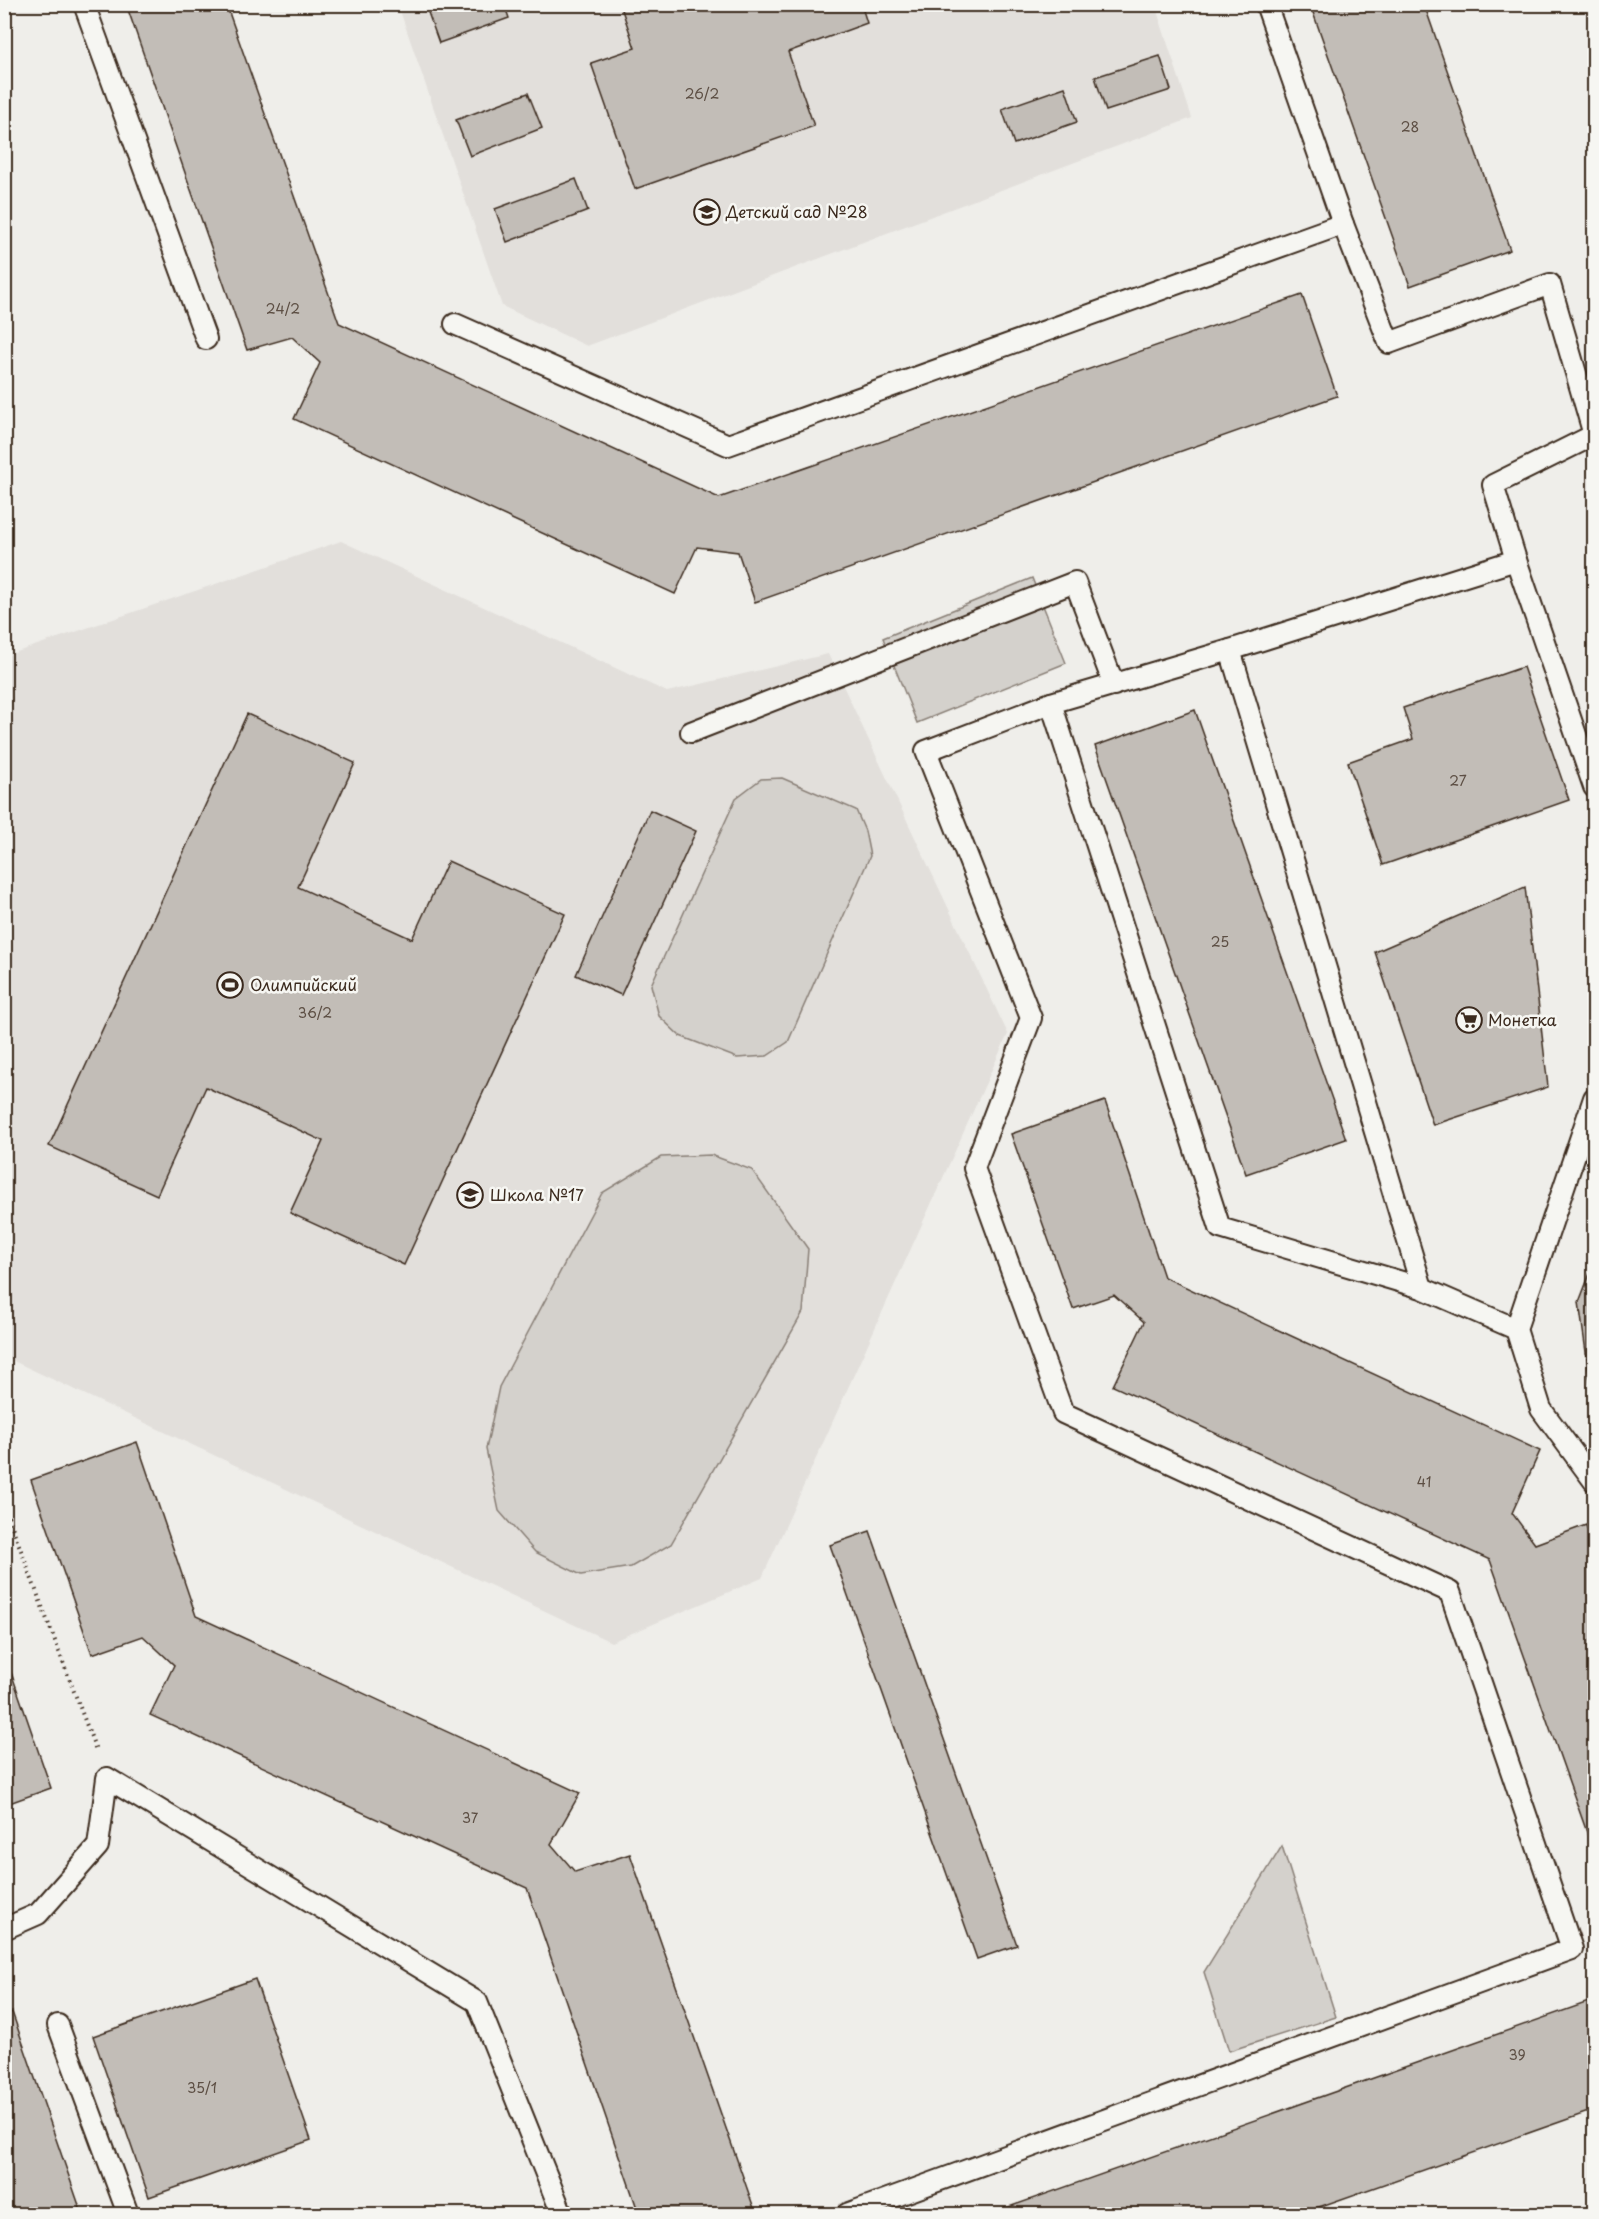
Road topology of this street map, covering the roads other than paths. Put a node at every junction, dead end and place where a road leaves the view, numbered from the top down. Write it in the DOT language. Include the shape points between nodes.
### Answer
graph roads {
  1 [pos="84,4"];
  2 [pos="1266,4"];
  3 [pos="1343,224"];
  4 [pos="455,324"];
  5 [pos="206,339"];
  6 [pos="1516,560"];
  7 [pos="1230,650"];
  8 [pos="1114,685"];
  9 [pos="1051,703"];
  10 [pos="691,732"];
  11 [pos="1594,787"];
  12 [pos="1594,1098"];
  13 [pos="1422,1288"];
  14 [pos="1516,1329"];
  15 [pos="1594,1481"];
  16 [pos="4,1929"];
  17 [pos="58,2025"];
  18 [pos="128,2214"];
  19 [pos="562,2214"];
  20 [pos="847,2214"];
  1 -- 5 [label="lane"];
  2 -- 3 [label="lane"];
  3 -- 4 [label="lane" via="728,445"];
  3 -- 6 [label="lane" via="1389,344 1550,284 1594,435 1493,485"];
  6 -- 7 [label="lane"];
  6 -- 11 [label="lane"];
  7 -- 8 [label="lane"];
  7 -- 13 [label="lane"];
  8 -- 9 [label="lane"];
  8 -- 10 [label="lane" via="1075,582"];
  9 -- 13 [label="lane" via="1220,1228"];
  9 -- 20 [label="lane" via="926,752 1032,1018 974,1168 1063,1413 1450,1592 1572,1949"];
  12 -- 14 [label="lane"];
  13 -- 14 [label="lane"];
  14 -- 15 [label="lane" via="1541,1409"];
  16 -- 19 [label="lane" via="38,1914 98,1846 107,1778 477,2002"];
  17 -- 18 [label="lane"];
}
